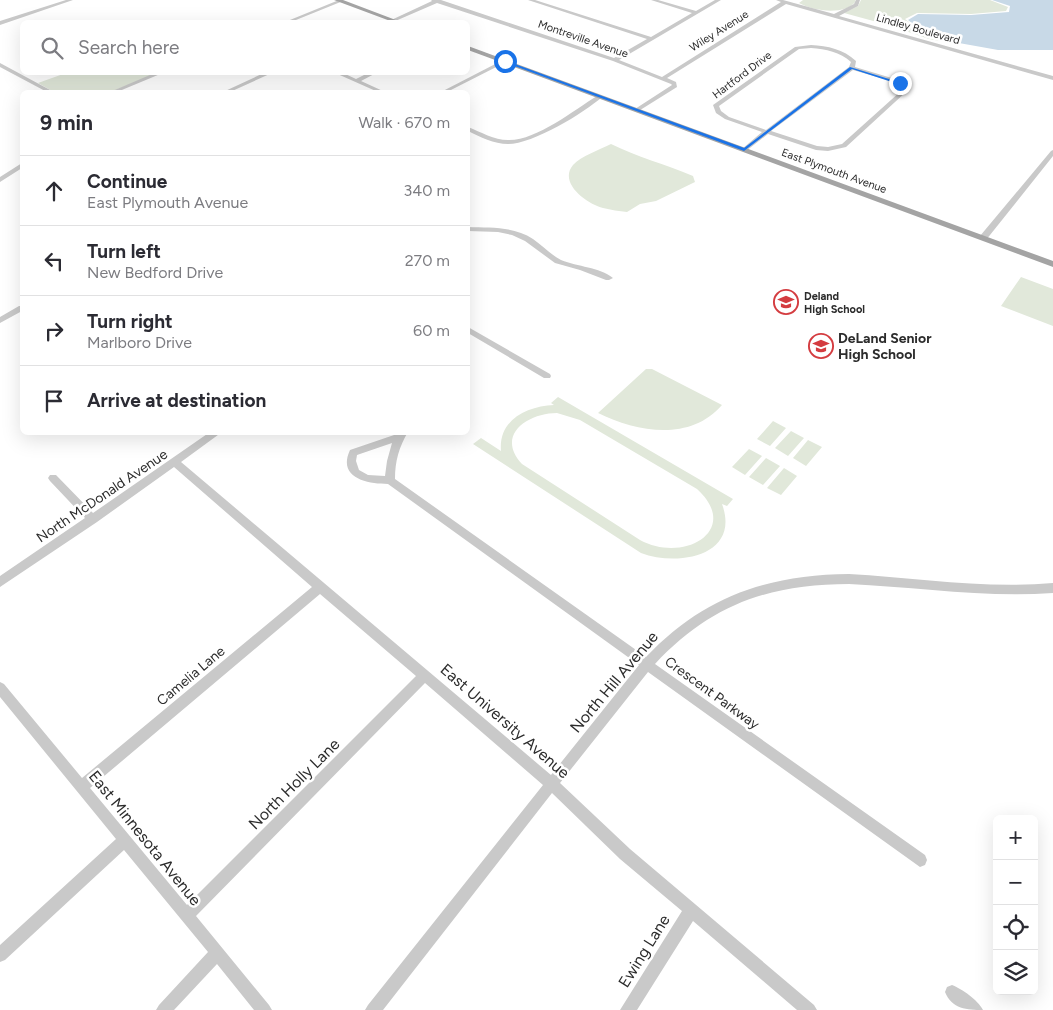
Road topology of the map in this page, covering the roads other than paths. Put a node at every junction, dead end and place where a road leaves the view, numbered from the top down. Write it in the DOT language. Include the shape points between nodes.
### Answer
graph roads {
  1 [pos="433,0"];
  2 [pos="438,0"];
  3 [pos="530,0"];
  4 [pos="652,0"];
  5 [pos="719,0"];
  6 [pos="778,0"];
  7 [pos="858,0"];
  8 [pos="67,1"];
  9 [pos="339,1"];
  10 [pos="784,2"];
  11 [pos="697,13"];
  12 [pos="835,16"];
  13 [pos="293,20"];
  14 [pos="389,20"];
  15 [pos="398,20"];
  16 [pos="0,23"];
  17 [pos="650,39"];
  18 [pos="470,49"];
  19 [pos="614,60"];
  20 [pos="505,61"];
  21 [pos="2,68"];
  22 [pos="852,68"];
  23 [pos="156,75"];
  24 [pos="265,75"];
  25 [pos="341,75"];
  26 [pos="370,75"];
  27 [pos="664,78"];
  28 [pos="1053,78"];
  29 [pos="356,82"];
  30 [pos="46,90"];
  31 [pos="118,90"];
  32 [pos="231,90"];
  33 [pos="377,90"];
  34 [pos="448,90"];
  35 [pos="599,97"];
  36 [pos="637,110"];
  37 [pos="470,131"];
  38 [pos="767,132"];
  39 [pos="744,150"];
  40 [pos="1053,152"];
  41 [pos="20,166"];
  42 [pos="0,180"];
  43 [pos="470,229"];
  44 [pos="983,238"];
  45 [pos="1053,264"];
  46 [pos="609,278"];
  47 [pos="20,309"];
  48 [pos="0,320"];
  49 [pos="470,331"];
  50 [pos="547,376"];
  51 [pos="214,435"];
  52 [pos="402,435"];
  53 [pos="175,462"];
  54 [pos="53,478"];
  55 [pos="390,480"];
  56 [pos="93,519"];
  57 [pos="0,582"];
  58 [pos="320,587"];
  59 [pos="1053,588"];
  60 [pos="646,665"];
  61 [pos="424,676"];
  62 [pos="0,688"];
  63 [pos="552,784"];
  64 [pos="81,787"];
  65 [pos="125,840"];
  66 [pos="920,860"];
  67 [pos="691,910"];
  68 [pos="186,916"];
  69 [pos="217,953"];
  70 [pos="0,954"];
  71 [pos="952,992"];
  72 [pos="164,1010"];
  73 [pos="264,1010"];
  74 [pos="373,1010"];
  75 [pos="628,1010"];
  76 [pos="809,1010"];
  77 [pos="975,1010"];
  1 -- 2 [label="street, Montreville Avenue"];
  2 -- 15 [label="street"];
  2 -- 19 [label="street, Montreville Avenue"];
  3 -- 17 [label="street"];
  4 -- 11 [label="street"];
  5 -- 11 [label="street"];
  6 -- 10 [label="street, Lindley Boulevard"];
  7 -- 12 [label="street" via="856,5"];
  8 -- 16 [label="street"];
  9 -- 13 [label="street"];
  9 -- 14 [label="main road"];
  10 -- 12 [label="street, Lindley Boulevard"];
  10 -- 27 [label="street, Wiley Avenue"];
  11 -- 17 [label="street"];
  12 -- 28 [label="street, Lindley Boulevard"];
  17 -- 19 [label="street"];
  18 -- 20 [label="main road, East Plymouth Avenue"];
  19 -- 27 [label="street, Montreville Avenue"];
  20 -- 34 [label="street"];
  20 -- 35 [label="main road, East Plymouth Avenue"];
  21 -- 30 [label="street"];
  22 -- 38 [label="street"];
  22 -- 38 [label="street" via="893,80 904,88 904,92 844,146 816,148"];
  22 -- 38 [label="street, Hartford Drive" via="854,62 849,56 817,47 797,48 716,105 718,112 727,118"];
  23 -- 31 [label="street"];
  24 -- 32 [label="street"];
  25 -- 29 [label="street"];
  26 -- 29 [label="street"];
  27 -- 36 [label="street" via="675,86"];
  29 -- 33 [label="street"];
  35 -- 36 [label="main road, East Plymouth Avenue"];
  35 -- 37 [label="street" via="532,137 518,141 495,140"];
  36 -- 39 [label="main road, East Plymouth Avenue"];
  38 -- 39 [label="street"];
  39 -- 44 [label="main road, East Plymouth Avenue"];
  40 -- 44 [label="street"];
  41 -- 42 [label="street"];
  43 -- 46 [label="street" via="514,233 558,261"];
  44 -- 45 [label="main road, East Plymouth Avenue"];
  47 -- 48 [label="street"];
  49 -- 50 [label="street"];
  51 -- 53 [label="street, North McDonald Avenue"];
  52 -- 55 [label="street, Crescent Parkway" via="390,467"];
  52 -- 55 [label="street, Crescent Parkway" via="359,450 350,462 351,469 359,475"];
  53 -- 56 [label="street, North McDonald Avenue"];
  53 -- 58 [label="street, East University Avenue"];
  54 -- 56 [label="street"];
  55 -- 60 [label="street, Crescent Parkway"];
  56 -- 57 [label="street, North McDonald Avenue"];
  58 -- 61 [label="street, East University Avenue"];
  58 -- 64 [label="street, Camelia Lane"];
  59 -- 60 [label="street, North Hill Avenue" via="1003,591 848,579 789,585 718,606 669,641"];
  60 -- 63 [label="street, North Hill Avenue"];
  60 -- 66 [label="street, Crescent Parkway"];
  61 -- 63 [label="street, East University Avenue"];
  61 -- 68 [label="street, North Holly Lane"];
  62 -- 64 [label="street, East Minnesota Avenue"];
  63 -- 67 [label="street, East University Avenue" via="624,854"];
  63 -- 74 [label="street, North Hill Avenue"];
  64 -- 65 [label="street, East Minnesota Avenue"];
  65 -- 68 [label="street, East Minnesota Avenue"];
  65 -- 70 [label="street"];
  67 -- 75 [label="street, Ewing Lane"];
  67 -- 76 [label="street, East University Avenue"];
  68 -- 69 [label="street, East Minnesota Avenue"];
  69 -- 72 [label="street"];
  69 -- 73 [label="street, East Minnesota Avenue"];
  71 -- 77 [label="street"];
}
